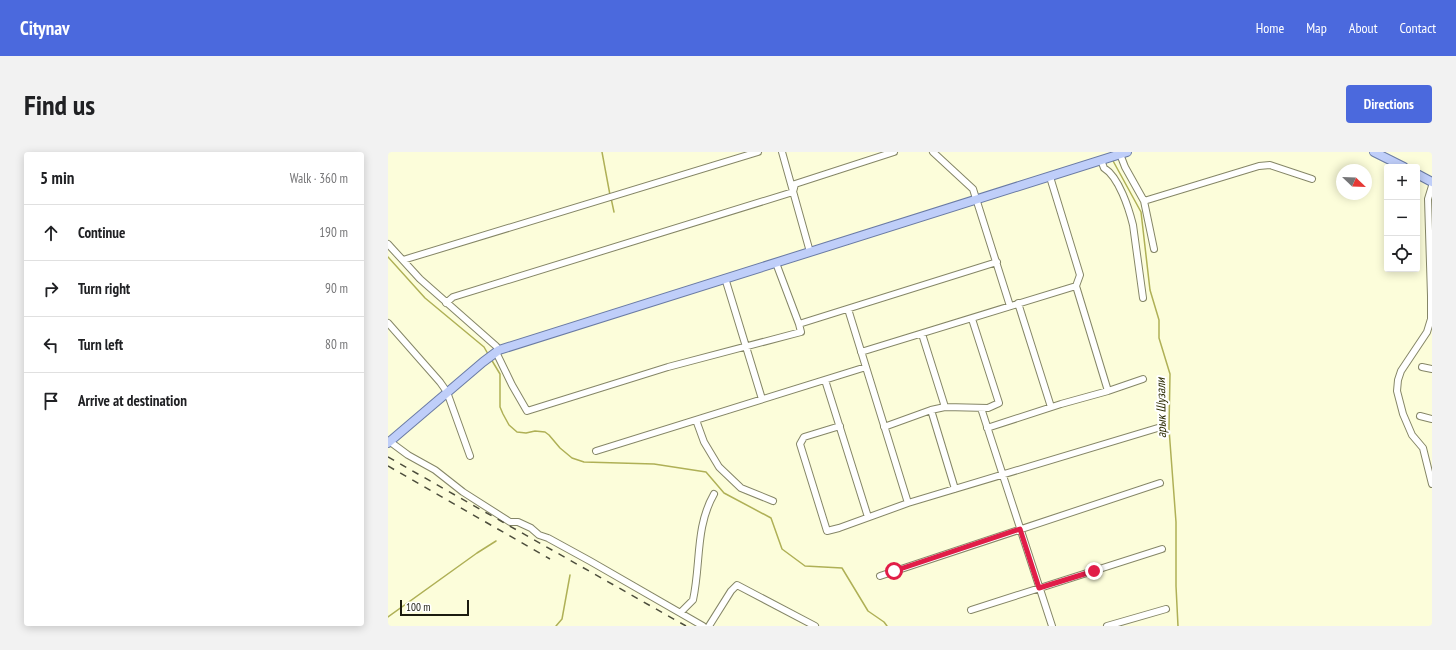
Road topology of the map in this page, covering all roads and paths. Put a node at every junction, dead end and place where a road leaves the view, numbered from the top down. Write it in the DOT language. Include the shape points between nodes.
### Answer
graph roads {
  1 [pos="758,152"];
  2 [pos="782,152"];
  3 [pos="894,152"];
  4 [pos="933,152"];
  5 [pos="1374,152"];
  6 [pos="1111,156"];
  7 [pos="1398,164"];
  8 [pos="1420,176"];
  9 [pos="1050,177"];
  10 [pos="1312,179"];
  11 [pos="1432,182"];
  12 [pos="1432,186"];
  13 [pos="793,192"];
  14 [pos="978,199"];
  15 [pos="1144,201"];
  16 [pos="388,244"];
  17 [pos="1154,248"];
  18 [pos="810,252"];
  19 [pos="403,260"];
  20 [pos="776,262"];
  21 [pos="997,262"];
  22 [pos="1431,268"];
  23 [pos="725,278"];
  24 [pos="1076,286"];
  25 [pos="1143,298"];
  26 [pos="1018,303"];
  27 [pos="446,304"];
  28 [pos="1010,306"];
  29 [pos="848,309"];
  30 [pos="972,319"];
  31 [pos="1431,319"];
  32 [pos="388,323"];
  33 [pos="799,324"];
  34 [pos="922,334"];
  35 [pos="747,347"];
  36 [pos="497,351"];
  37 [pos="861,352"];
  38 [pos="866,367"];
  39 [pos="1422,367"];
  40 [pos="1432,369"];
  41 [pos="1143,379"];
  42 [pos="825,380"];
  43 [pos="1108,391"];
  44 [pos="447,392"];
  45 [pos="762,399"];
  46 [pos="945,406"];
  47 [pos="1052,407"];
  48 [pos="981,408"];
  49 [pos="931,410"];
  50 [pos="1420,416"];
  51 [pos="1432,419"];
  52 [pos="696,420"];
  53 [pos="840,426"];
  54 [pos="884,427"];
  55 [pos="1162,427"];
  56 [pos="987,428"];
  57 [pos="389,442"];
  58 [pos="596,451"];
  59 [pos="470,456"];
  60 [pos="1430,472"];
  61 [pos="1003,474"];
  62 [pos="1160,482"];
  63 [pos="1432,484"];
  64 [pos="955,489"];
  65 [pos="714,494"];
  66 [pos="773,501"];
  67 [pos="908,503"];
  68 [pos="868,518"];
  69 [pos="1020,529"];
  70 [pos="1162,549"];
  71 [pos="880,576"];
  72 [pos="1039,588"];
  73 [pos="1166,609"];
  74 [pos="971,610"];
  75 [pos="681,612"];
  76 [pos="703,626"];
  77 [pos="709,626"];
  78 [pos="815,626"];
  79 [pos="1052,626"];
  80 [pos="1108,626"];
  1 -- 19 [label="street"];
  2 -- 13 [label="street"];
  3 -- 13 [label="street" via="795,184"];
  4 -- 14 [label="street" via="962,177"];
  5 -- 7 [label="main road"];
  6 -- 9 [label="main road"];
  6 -- 15 [label="street" via="1125,167"];
  6 -- 25 [label="street" via="1104,168 1111,172 1130,214"];
  8 -- 11 [label="main road"];
  9 -- 14 [label="main road"];
  9 -- 24 [label="street" via="1080,275"];
  10 -- 15 [label="street" via="1270,165 1259,166"];
  12 -- 22 [label="street" via="1428,199"];
  13 -- 18 [label="street"];
  13 -- 27 [label="street" via="452,297"];
  14 -- 18 [label="main road"];
  14 -- 21 [label="street"];
  15 -- 17 [label="street"];
  16 -- 19 [label="street"];
  18 -- 20 [label="main road"];
  19 -- 27 [label="street"];
  20 -- 23 [label="main road"];
  20 -- 33 [label="street"];
  21 -- 28 [label="street"];
  21 -- 29 [label="street"];
  22 -- 31 [label="street"];
  23 -- 35 [label="street"];
  23 -- 36 [label="main road"];
  24 -- 26 [label="street"];
  24 -- 43 [label="street"];
  26 -- 28 [label="street"];
  26 -- 47 [label="street"];
  27 -- 36 [label="street" via="496,346"];
  28 -- 30 [label="street"];
  29 -- 33 [label="street"];
  29 -- 37 [label="street"];
  30 -- 34 [label="street"];
  30 -- 48 [label="street" via="999,403"];
  31 -- 60 [label="street" via="1427,332 1401,371 1397,391 1403,414 1412,435 1422,448"];
  32 -- 44 [label="street"];
  33 -- 35 [label="street" via="800,332"];
  34 -- 37 [label="street"];
  34 -- 46 [label="street"];
  35 -- 36 [label="street" via="668,367 527,411"];
  35 -- 45 [label="street"];
  36 -- 44 [label="main road"];
  37 -- 38 [label="street"];
  38 -- 42 [label="street"];
  38 -- 54 [label="street"];
  39 -- 40 [label="street"];
  41 -- 43 [label="street"];
  42 -- 45 [label="street"];
  42 -- 53 [label="street"];
  43 -- 47 [label="street"];
  44 -- 57 [label="main road"];
  44 -- 59 [label="street"];
  45 -- 52 [label="street"];
  46 -- 48 [label="street"];
  46 -- 49 [label="street"];
  47 -- 56 [label="street"];
  48 -- 56 [label="street"];
  49 -- 54 [label="street"];
  49 -- 64 [label="street"];
  50 -- 51 [label="street"];
  52 -- 58 [label="street"];
  52 -- 66 [label="street" via="704,442 719,467 741,488"];
  53 -- 68 [label="street"];
  53 -- 68 [label="street" via="804,437 800,444 818,504 827,531"];
  54 -- 67 [label="street"];
  55 -- 61 [label="street"];
  56 -- 61 [label="street"];
  57 -- 75 [label="street" via="435,470 463,492 510,522 518,522 531,528"];
  60 -- 63 [label="street"];
  61 -- 64 [label="street"];
  61 -- 69 [label="street"];
  62 -- 69 [label="street"];
  64 -- 67 [label="street"];
  65 -- 75 [label="street" via="708,506 698,551 694,598"];
  67 -- 68 [label="street"];
  69 -- 71 [label="street"];
  69 -- 72 [label="street"];
  70 -- 72 [label="street"];
  72 -- 74 [label="street"];
  72 -- 79 [label="street"];
  73 -- 80 [label="street"];
  75 -- 76 [label="street"];
  77 -- 78 [label="street" via="731,591 738,585"];
}
